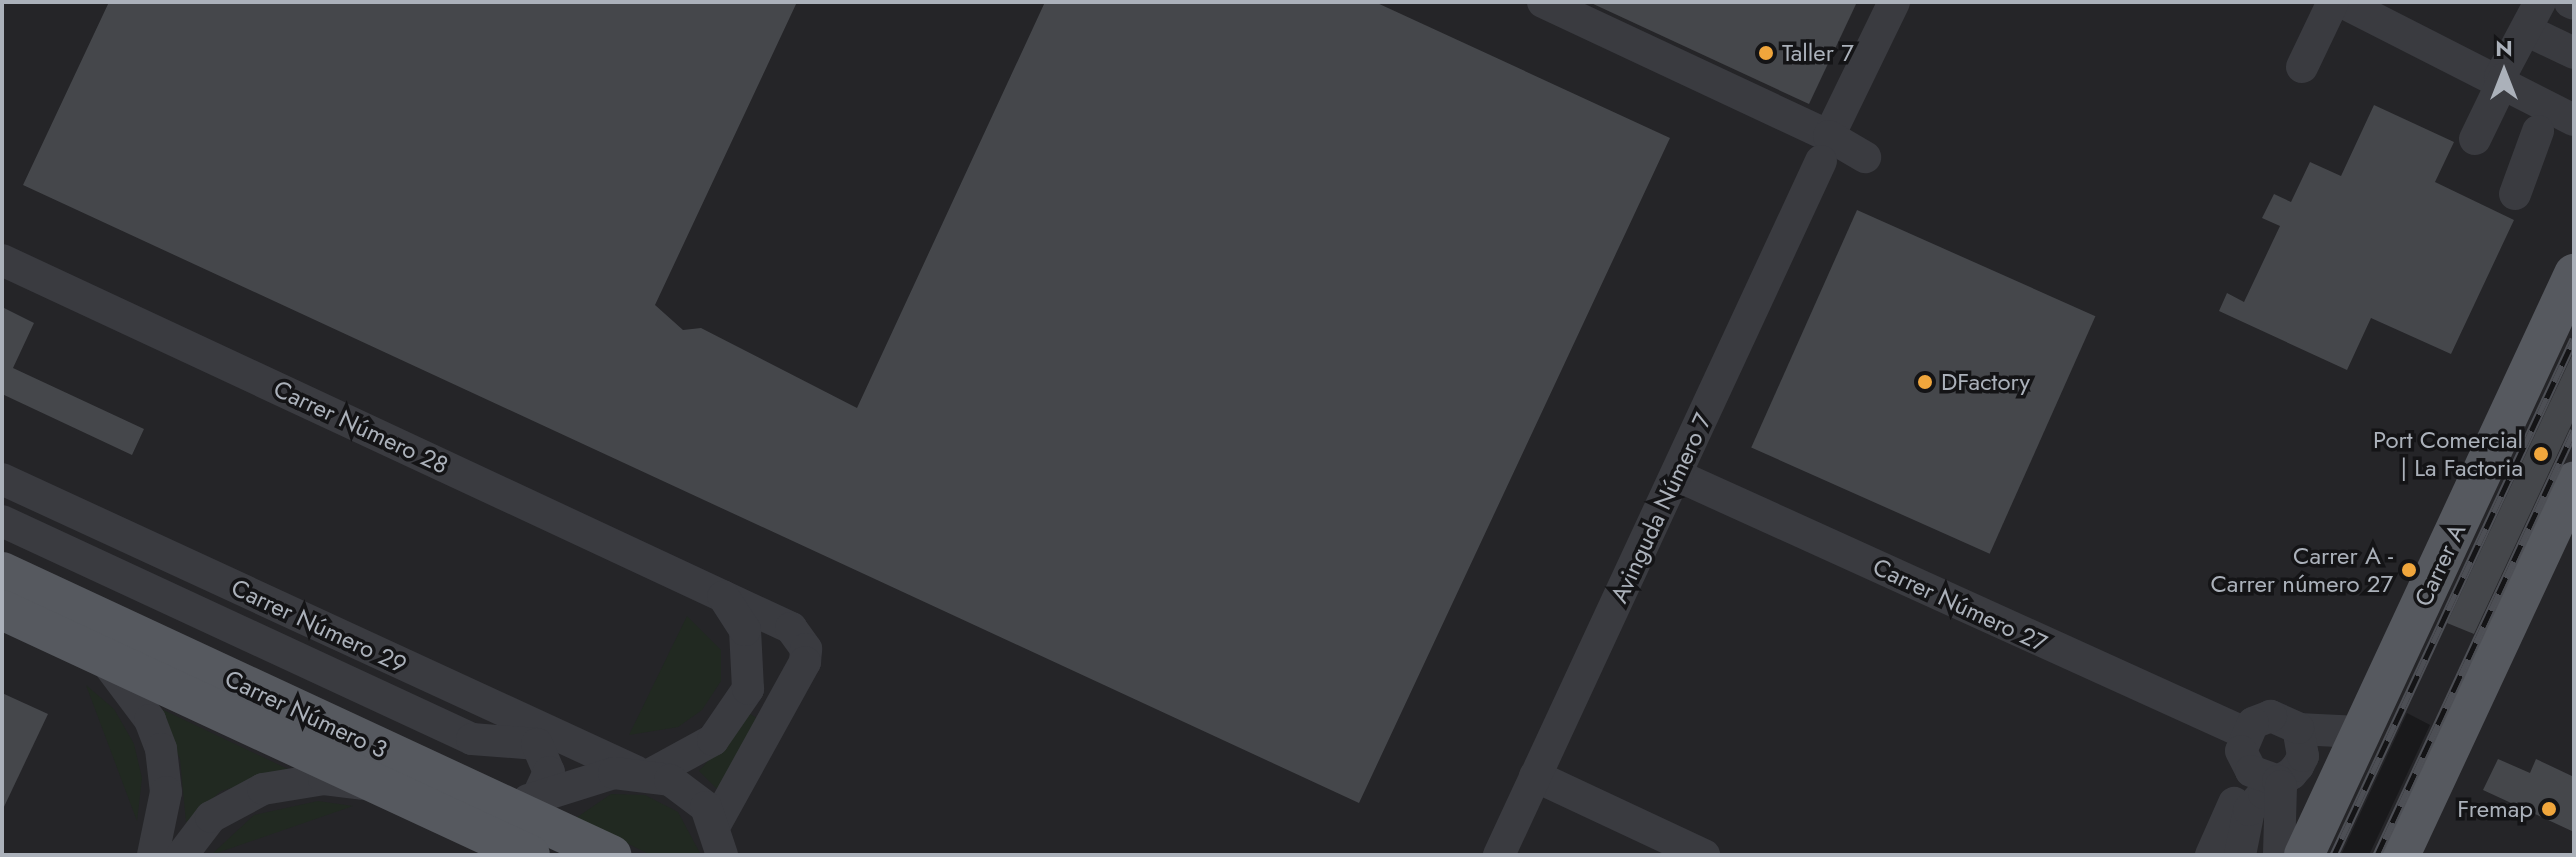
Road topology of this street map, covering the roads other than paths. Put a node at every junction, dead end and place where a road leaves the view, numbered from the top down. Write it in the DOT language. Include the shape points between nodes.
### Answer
graph roads {
  1 [pos="1543,2"];
  2 [pos="1894,2"];
  3 [pos="2316,2"];
  4 [pos="2333,2"];
  5 [pos="2342,2"];
  6 [pos="2533,16"];
  7 [pos="2574,53"];
  8 [pos="2509,82"];
  9 [pos="2574,104"];
  10 [pos="2574,120"];
  11 [pos="2538,131"];
  12 [pos="2475,139"];
  13 [pos="1825,148"];
  14 [pos="1865,157"];
  15 [pos="2515,194"];
  16 [pos="2,260"];
  17 [pos="2574,274"];
  18 [pos="1676,475"];
  19 [pos="2,479"];
  20 [pos="2574,482"];
  21 [pos="2,521"];
  22 [pos="2,572"];
  23 [pos="721,594"];
  24 [pos="2,610"];
  25 [pos="103,657"];
  26 [pos="451,687"];
  27 [pos="433,722"];
  28 [pos="2298,729"];
  29 [pos="2359,732"];
  30 [pos="2244,748"];
  31 [pos="643,773"];
  32 [pos="1535,776"];
  33 [pos="2278,781"];
  34 [pos="381,786"];
  35 [pos="475,792"];
  36 [pos="536,800"];
  37 [pos="719,840"];
  38 [pos="153,855"];
  39 [pos="182,855"];
  40 [pos="530,855"];
  41 [pos="611,855"];
  42 [pos="1499,855"];
  43 [pos="1704,855"];
  44 [pos="2211,855"];
  45 [pos="2240,855"];
  46 [pos="2279,855"];
  47 [pos="2304,855"];
  48 [pos="2400,855"];
  1 -- 13 [label="street"];
  2 -- 13 [label="street, Avinguda Número 7"];
  3 -- 4 [label="street" via="2298,53 2302,67"];
  5 -- 8 [label="street"];
  6 -- 7 [label="street"];
  6 -- 8 [label="street"];
  8 -- 9 [label="street"];
  8 -- 10 [label="street"];
  8 -- 12 [label="street"];
  11 -- 15 [label="street"];
  13 -- 14 [label="street"];
  13 -- 18 [label="street, Avinguda Número 7"];
  16 -- 23 [label="street, Carrer Número 28"];
  17 -- 29 [label="main road, Carrer A"];
  18 -- 30 [label="street, Carrer Número 27"];
  18 -- 32 [label="street, Avinguda Número 7"];
  19 -- 26 [label="street, Carrer Número 29"];
  20 -- 48 [label="main road"];
  21 -- 27 [label="street, Carrer Número 29"];
  22 -- 35 [label="main road, Carrer Número 3"];
  23 -- 31 [label="street" via="745,630 748,689 713,740"];
  23 -- 37 [label="street, Carrer Número 28" via="791,628 806,649"];
  24 -- 25 [label="main road, Carrer Número 3"];
  25 -- 34 [label="main road, Carrer Número 3"];
  25 -- 38 [label="street" via="150,720 161,749 166,792"];
  26 -- 27 [label="street" via="461,702 457,716"];
  26 -- 31 [label="street, Carrer Número 29"];
  27 -- 36 [label="street, Carrer Número 29" via="481,742 537,744 549,772"];
  28 -- 29 [label="street"];
  28 -- 30 [label="street" via="2271,716"];
  28 -- 33 [label="street" via="2303,756"];
  29 -- 47 [label="main road, Carrer A"];
  30 -- 33 [label="street, Carrer Número 27"];
  30 -- 44 [label="street"];
  31 -- 36 [label="street" via="595,777"];
  31 -- 37 [label="street, Carrer Número 29" via="691,792"];
  32 -- 42 [label="street, Avinguda Número 7"];
  32 -- 43 [label="street"];
  33 -- 45 [label="street" via="2249,810"];
  33 -- 46 [label="street" via="2286,805"];
  34 -- 39 [label="street" via="324,779 263,789 211,817"];
  34 -- 40 [label="main road, Carrer Número 3"];
  35 -- 36 [label="street"];
  35 -- 41 [label="main road, Carrer Número 3"];
}
